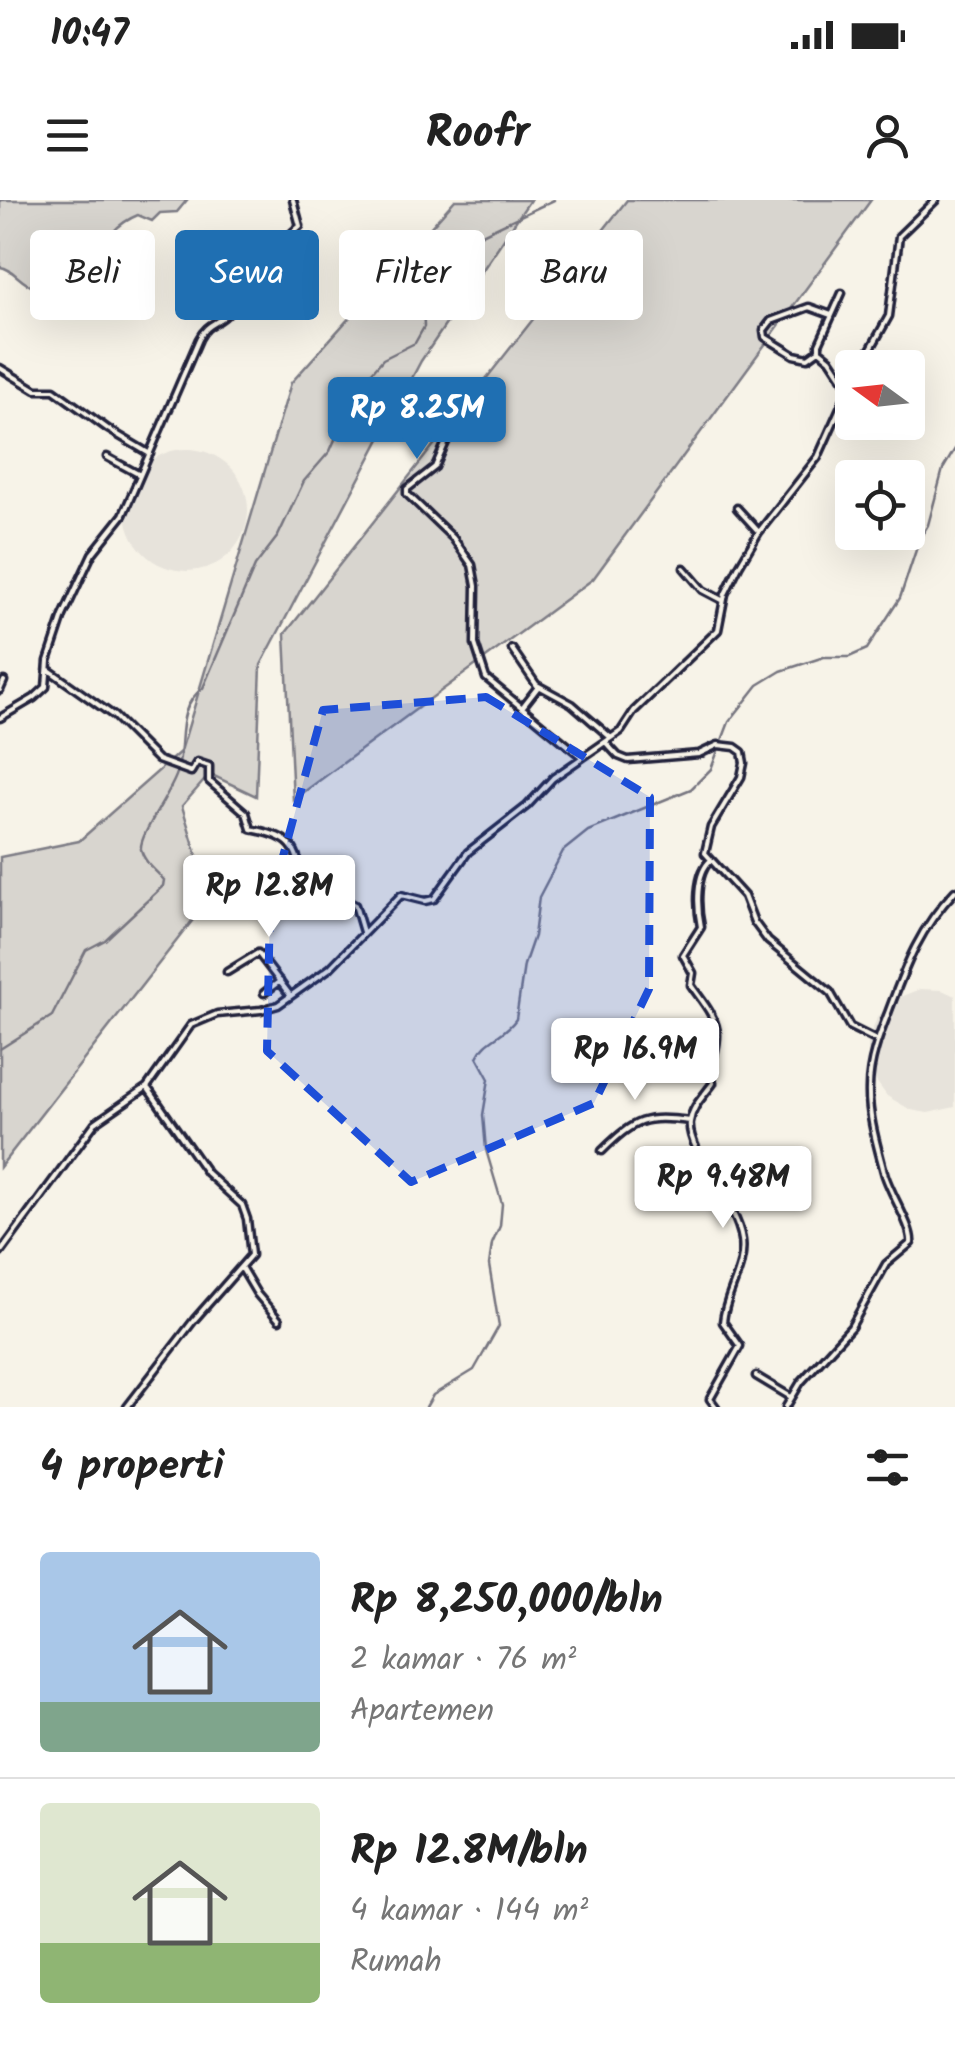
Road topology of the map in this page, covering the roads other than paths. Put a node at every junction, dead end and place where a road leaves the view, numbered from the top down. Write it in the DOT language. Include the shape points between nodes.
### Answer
graph roads {
  1 [pos="293,200"];
  2 [pos="936,200"];
  3 [pos="842,293"];
  4 [pos="831,315"];
  5 [pos="819,350"];
  6 [pos="870,350"];
  7 [pos="835,367"];
  8 [pos="0,368"];
  9 [pos="457,417"];
  10 [pos="835,418"];
  11 [pos="150,454"];
  12 [pos="107,457"];
  13 [pos="140,476"];
  14 [pos="737,508"];
  15 [pos="758,532"];
  16 [pos="684,568"];
  17 [pos="722,600"];
  18 [pos="512,649"];
  19 [pos="47,668"];
  20 [pos="4,681"];
  21 [pos="537,684"];
  22 [pos="0,690"];
  23 [pos="523,706"];
  24 [pos="0,717"];
  25 [pos="611,738"];
  26 [pos="605,742"];
  27 [pos="582,757"];
  28 [pos="710,860"];
  29 [pos="253,872"];
  30 [pos="300,876"];
  31 [pos="955,891"];
  32 [pos="363,932"];
  33 [pos="227,972"];
  34 [pos="280,981"];
  35 [pos="264,993"];
  36 [pos="290,995"];
  37 [pos="878,1041"];
  38 [pos="147,1087"];
  39 [pos="690,1121"];
  40 [pos="602,1150"];
  41 [pos="0,1253"];
  42 [pos="241,1267"];
  43 [pos="279,1320"];
  44 [pos="756,1376"];
  45 [pos="791,1397"];
  46 [pos="710,1400"];
  47 [pos="127,1407"];
  48 [pos="705,1407"];
  49 [pos="716,1407"];
  50 [pos="786,1407"];
  1 -- 11 [label="street" via="300,226 226,315 203,331"];
  2 -- 6 [label="street" via="898,236 888,316"];
  3 -- 4 [label="street"];
  4 -- 5 [label="street"];
  4 -- 5 [label="street" via="808,307 764,330 794,355 808,358"];
  5 -- 7 [label="street"];
  8 -- 11 [label="street" via="36,390 54,390"];
  9 -- 23 [label="street" via="435,467 406,494 467,555 482,671"];
  10 -- 15 [label="street" via="813,464"];
  11 -- 13 [label="street"];
  12 -- 13 [label="street"];
  13 -- 19 [label="street" via="123,515 83,570"];
  14 -- 15 [label="street"];
  15 -- 17 [label="street"];
  16 -- 17 [label="street"];
  17 -- 25 [label="street" via="718,630"];
  18 -- 21 [label="street"];
  19 -- 24 [label="street" via="42,692"];
  19 -- 30 [label="street" via="114,716 158,760 191,772 197,762 210,766 209,781 246,813 251,829 288,840 300,858"];
  20 -- 22 [label="street"];
  21 -- 23 [label="street"];
  21 -- 25 [label="street"];
  23 -- 27 [label="street"];
  25 -- 26 [label="street"];
  26 -- 27 [label="street"];
  26 -- 28 [label="street" via="628,760 699,754 720,745 739,750 744,763 712,828"];
  27 -- 32 [label="street" via="468,852 434,898 401,895"];
  28 -- 37 [label="street" via="744,896 768,940 830,992 848,1024"];
  28 -- 39 [label="street" via="700,881 701,927 683,955 717,1038 713,1083"];
  29 -- 30 [label="street" via="270,880"];
  30 -- 32 [label="street" via="355,905"];
  31 -- 37 [label="street" via="911,950"];
  32 -- 36 [label="street" via="330,968"];
  33 -- 34 [label="street" via="258,953"];
  34 -- 35 [label="street"];
  34 -- 36 [label="street"];
  36 -- 38 [label="street" via="272,1008 194,1023"];
  37 -- 45 [label="street" via="869,1077 871,1114 912,1244 886,1264 851,1327"];
  38 -- 41 [label="street" via="95,1123"];
  38 -- 42 [label="street" via="207,1172 244,1209 250,1255"];
  39 -- 40 [label="street" via="641,1119"];
  39 -- 46 [label="street" via="692,1142 732,1207 743,1247 723,1322 739,1348"];
  42 -- 43 [label="street"];
  42 -- 47 [label="street"];
  44 -- 45 [label="street"];
  45 -- 50 [label="street"];
  46 -- 48 [label="street"];
  46 -- 49 [label="street"];
}
